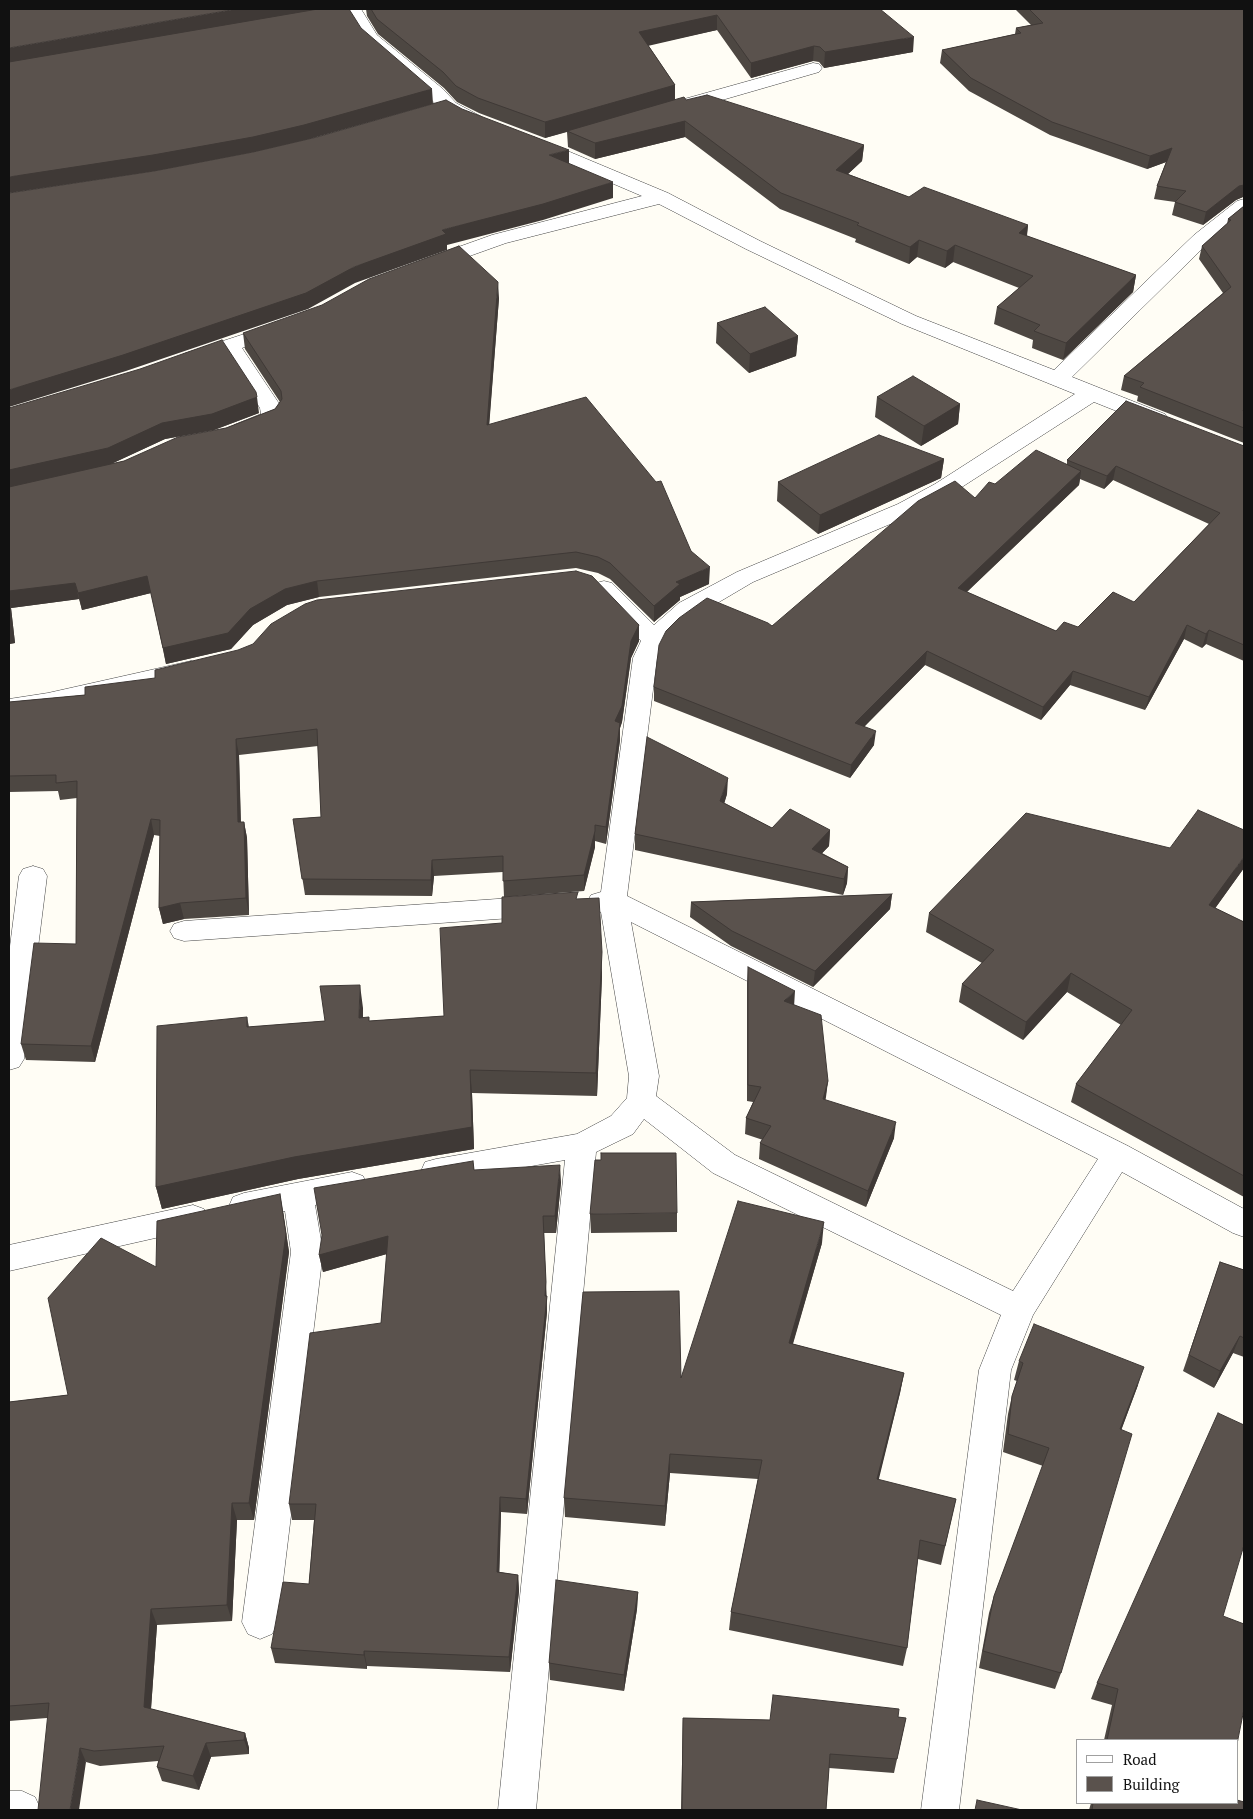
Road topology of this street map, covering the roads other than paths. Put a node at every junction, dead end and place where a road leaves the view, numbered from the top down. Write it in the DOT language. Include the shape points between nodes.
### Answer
graph roads {
  1 [pos="352,11"];
  2 [pos="813,68"];
  3 [pos="656,114"];
  4 [pos="489,126"];
  5 [pos="516,136"];
  6 [pos="572,138"];
  7 [pos="544,146"];
  8 [pos="661,197"];
  9 [pos="1244,205"];
  10 [pos="412,270"];
  11 [pos="295,323"];
  12 [pos="230,346"];
  13 [pos="173,365"];
  14 [pos="1058,379"];
  15 [pos="1092,393"];
  16 [pos="1172,425"];
  17 [pos="220,438"];
  18 [pos="583,579"];
  19 [pos="654,640"];
  20 [pos="211,664"];
  21 [pos="9,708"];
  22 [pos="33,876"];
  23 [pos="613,901"];
  24 [pos="184,931"];
  25 [pos="9,1059"];
  26 [pos="641,1101"];
  27 [pos="582,1145"];
  28 [pos="1117,1155"];
  29 [pos="416,1174"];
  30 [pos="376,1181"];
  31 [pos="298,1194"];
  32 [pos="1244,1224"];
  33 [pos="9,1258"];
  34 [pos="1019,1309"];
  35 [pos="260,1622"];
  36 [pos="9,1810"];
  37 [pos="22,1810"];
  38 [pos="517,1810"];
  39 [pos="940,1810"];
  1 -- 4 [label="street" via="370,38 436,93 440,110"];
  2 -- 3 [label="street"];
  5 -- 7 [label="street"];
  6 -- 7 [label="street"];
  7 -- 8 [label="street"];
  8 -- 10 [label="street" via="499,239"];
  8 -- 14 [label="street" via="909,320"];
  9 -- 14 [label="street" via="1202,239"];
  11 -- 12 [label="street"];
  12 -- 13 [label="street"];
  12 -- 17 [label="street" via="272,414 270,419"];
  14 -- 15 [label="street"];
  15 -- 16 [label="street"];
  15 -- 19 [label="street" via="943,490 739,581 688,609"];
  18 -- 19 [label="street" via="601,586"];
  19 -- 23 [label="street" via="645,658"];
  20 -- 21 [label="street"];
  22 -- 25 [label="street"];
  23 -- 24 [label="street"];
  23 -- 26 [label="street" via="644,1076"];
  23 -- 28 [label="street"];
  26 -- 27 [label="street" via="622,1125"];
  26 -- 34 [label="street" via="724,1164"];
  27 -- 29 [label="street"];
  27 -- 38 [label="street"];
  28 -- 32 [label="street"];
  28 -- 34 [label="street"];
  30 -- 31 [label="street"];
  31 -- 33 [label="street"];
  31 -- 35 [label="street" via="306,1252"];
  34 -- 39 [label="street" via="995,1370"];
  36 -- 37 [label="street"];
}
